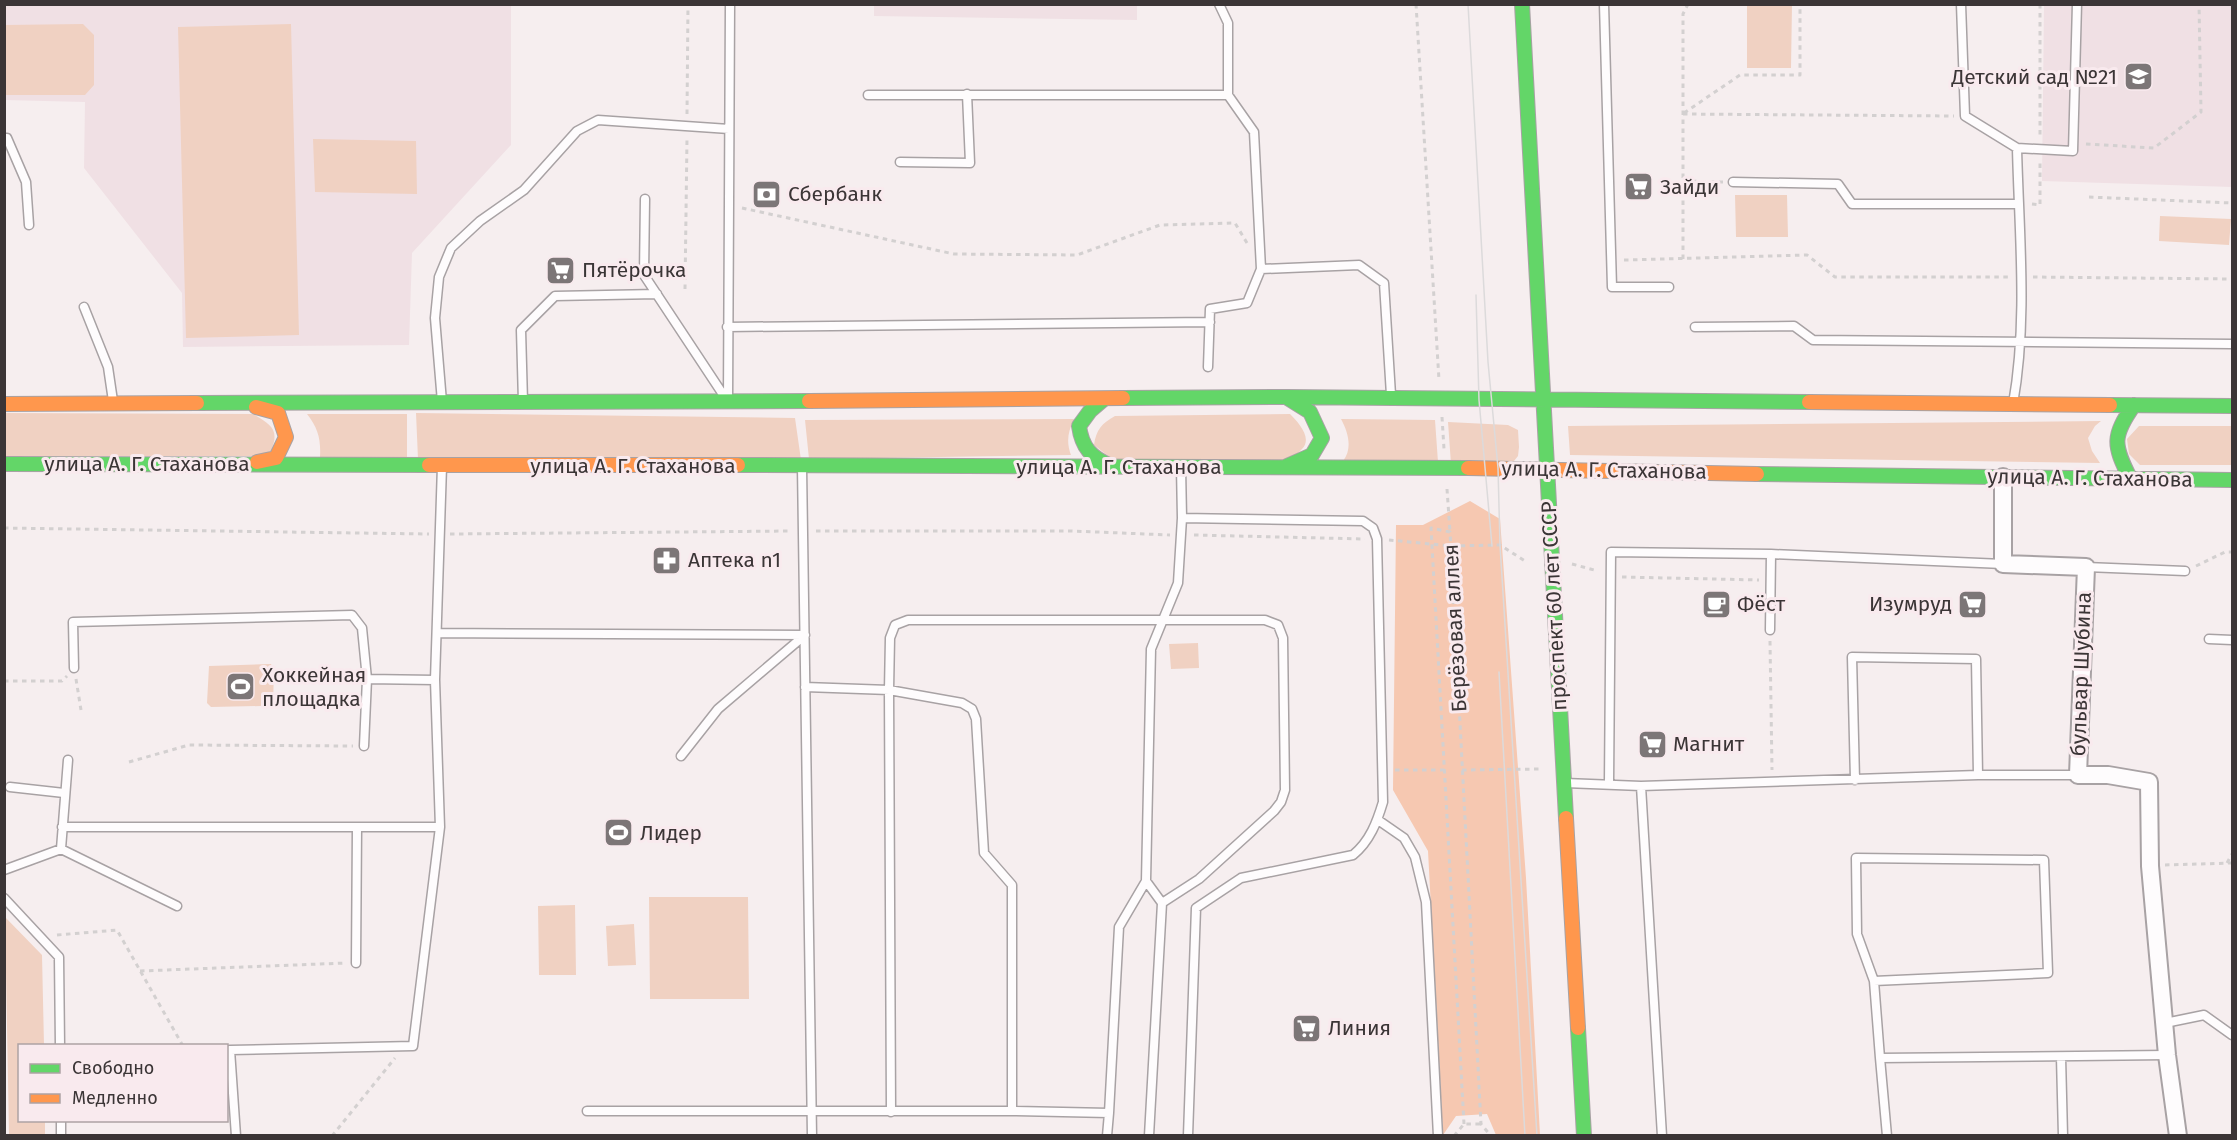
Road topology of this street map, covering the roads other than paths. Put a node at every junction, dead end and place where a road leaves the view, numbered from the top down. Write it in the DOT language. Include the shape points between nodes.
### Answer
graph roads {
  1 [pos="730,4"];
  2 [pos="1219,4"];
  3 [pos="1522,4"];
  4 [pos="1604,4"];
  5 [pos="1961,4"];
  6 [pos="2077,4"];
  7 [pos="967,94"];
  8 [pos="868,95"];
  9 [pos="1228,95"];
  10 [pos="729,129"];
  11 [pos="4,138"];
  12 [pos="2017,148"];
  13 [pos="900,162"];
  14 [pos="1733,182"];
  15 [pos="645,199"];
  16 [pos="2018,204"];
  17 [pos="29,225"];
  18 [pos="1261,268"];
  19 [pos="1668,287"];
  20 [pos="657,294"];
  21 [pos="84,307"];
  22 [pos="1210,322"];
  23 [pos="727,327"];
  24 [pos="1695,327"];
  25 [pos="2019,342"];
  26 [pos="2232,344"];
  27 [pos="1208,367"];
  28 [pos="1286,397"];
  29 [pos="1104,399"];
  30 [pos="1391,399"];
  31 [pos="1542,399"];
  32 [pos="728,402"];
  33 [pos="113,403"];
  34 [pos="442,403"];
  35 [pos="523,403"];
  36 [pos="4,404"];
  37 [pos="246,404"];
  38 [pos="2013,404"];
  39 [pos="2134,405"];
  40 [pos="2232,406"];
  41 [pos="4,464"];
  42 [pos="244,465"];
  43 [pos="442,466"];
  44 [pos="802,466"];
  45 [pos="1286,466"];
  46 [pos="1181,467"];
  47 [pos="1114,468"];
  48 [pos="1547,471"];
  49 [pos="2003,477"];
  50 [pos="2130,478"];
  51 [pos="2232,480"];
  52 [pos="1182,518"];
  53 [pos="1771,554"];
  54 [pos="2003,564"];
  55 [pos="2086,567"];
  56 [pos="2185,571"];
  57 [pos="1162,621"];
  58 [pos="1770,630"];
  59 [pos="437,633"];
  60 [pos="804,635"];
  61 [pos="2209,639"];
  62 [pos="2232,640"];
  63 [pos="74,668"];
  64 [pos="367,679"];
  65 [pos="435,680"];
  66 [pos="805,687"];
  67 [pos="889,690"];
  68 [pos="364,746"];
  69 [pos="681,756"];
  70 [pos="68,760"];
  71 [pos="1978,775"];
  72 [pos="2078,775"];
  73 [pos="1855,780"];
  74 [pos="1564,783"];
  75 [pos="1609,783"];
  76 [pos="1641,786"];
  77 [pos="10,787"];
  78 [pos="64,793"];
  79 [pos="1378,820"];
  80 [pos="62,827"];
  81 [pos="357,827"];
  82 [pos="440,827"];
  83 [pos="61,849"];
  84 [pos="4,870"];
  85 [pos="1146,881"];
  86 [pos="4,898"];
  87 [pos="1162,903"];
  88 [pos="177,906"];
  89 [pos="356,963"];
  90 [pos="1874,981"];
  91 [pos="2165,1023"];
  92 [pos="2232,1035"];
  93 [pos="60,1044"];
  94 [pos="228,1050"];
  95 [pos="2167,1055"];
  96 [pos="2061,1057"];
  97 [pos="1880,1058"];
  98 [pos="587,1111"];
  99 [pos="812,1111"];
  100 [pos="1012,1111"];
  101 [pos="891,1112"];
  102 [pos="1109,1113"];
  103 [pos="236,1136"];
  104 [pos="812,1136"];
  105 [pos="1107,1136"];
  106 [pos="1149,1136"];
  107 [pos="1188,1136"];
  108 [pos="1438,1136"];
  109 [pos="1584,1136"];
  110 [pos="1662,1136"];
  111 [pos="1887,1136"];
  112 [pos="2063,1136"];
  113 [pos="2178,1136"];
  1 -- 10 [label="lane"];
  2 -- 9 [label="lane" via="1228,23"];
  3 -- 31 [label="main road, проспект 60 лет СССР"];
  4 -- 19 [label="lane" via="1612,287"];
  5 -- 12 [label="lane" via="1965,116"];
  6 -- 12 [label="lane" via="2073,151"];
  7 -- 8 [label="lane"];
  7 -- 9 [label="lane"];
  7 -- 13 [label="lane" via="970,163"];
  9 -- 18 [label="lane" via="1254,132"];
  10 -- 23 [label="lane"];
  10 -- 34 [label="lane" via="598,120 577,131 524,190 451,248 439,277 435,318"];
  11 -- 17 [label="lane" via="26,182"];
  12 -- 16 [label="lane"];
  14 -- 16 [label="lane" via="1838,184 1852,204"];
  15 -- 20 [label="lane" via="644,275"];
  16 -- 25 [label="lane"];
  18 -- 22 [label="lane" via="1247,303 1210,309"];
  18 -- 30 [label="lane" via="1359,265 1384,282"];
  20 -- 32 [label="lane"];
  20 -- 35 [label="lane" via="555,296 521,330"];
  21 -- 33 [label="lane" via="108,367"];
  22 -- 23 [label="lane"];
  22 -- 27 [label="lane"];
  23 -- 32 [label="lane"];
  24 -- 25 [label="lane" via="1794,326 1813,340"];
  25 -- 26 [label="lane"];
  25 -- 38 [label="lane"];
  28 -- 29 [label="main road"];
  28 -- 30 [label="main road"];
  28 -- 45 [label="main road" via="1305,406 1316,417 1322,438 1312,455"];
  29 -- 32 [label="main road"];
  29 -- 47 [label="main road" via="1079,426 1081,444 1092,457"];
  30 -- 31 [label="main road"];
  31 -- 38 [label="main road"];
  31 -- 48 [label="main road, проспект 60 лет СССР"];
  32 -- 35 [label="main road"];
  33 -- 36 [label="main road"];
  33 -- 37 [label="main road"];
  34 -- 35 [label="main road"];
  34 -- 37 [label="main road"];
  37 -- 42 [label="main road" via="278,413 286,437 276,458"];
  38 -- 39 [label="main road"];
  39 -- 40 [label="main road"];
  39 -- 50 [label="main road" via="2118,428 2115,440"];
  41 -- 42 [label="main road, улица А. Г. Стаханова"];
  42 -- 43 [label="main road, улица А. Г. Стаханова"];
  43 -- 44 [label="main road, улица А. Г. Стаханова"];
  43 -- 59 [label="lane"];
  44 -- 47 [label="main road, улица А. Г. Стаханова"];
  44 -- 60 [label="lane"];
  45 -- 46 [label="main road, улица А. Г. Стаханова"];
  45 -- 48 [label="main road, улица А. Г. Стаханова"];
  46 -- 47 [label="main road, улица А. Г. Стаханова"];
  46 -- 52 [label="lane"];
  48 -- 49 [label="main road, улица А. Г. Стаханова"];
  48 -- 74 [label="main road, проспект 60 лет СССР"];
  49 -- 50 [label="main road, улица А. Г. Стаханова"];
  49 -- 54 [label="street"];
  50 -- 51 [label="main road, улица А. Г. Стаханова"];
  52 -- 57 [label="lane" via="1178,583"];
  52 -- 79 [label="lane" via="1363,521 1373,528 1377,539 1383,802"];
  53 -- 54 [label="lane"];
  53 -- 58 [label="lane"];
  53 -- 75 [label="lane" via="1611,552"];
  54 -- 55 [label="street, бульвар Шубина"];
  55 -- 56 [label="lane"];
  55 -- 72 [label="street, бульвар Шубина"];
  57 -- 67 [label="lane" via="901,621 891,631"];
  57 -- 85 [label="lane" via="1149,662"];
  57 -- 87 [label="lane" via="1266,620 1278,626 1283,638 1285,790 1274,810 1199,879"];
  59 -- 60 [label="lane"];
  59 -- 65 [label="lane"];
  60 -- 66 [label="lane"];
  60 -- 69 [label="lane" via="718,709"];
  61 -- 62 [label="lane"];
  63 -- 64 [label="lane" via="73,622 352,615 362,628"];
  64 -- 65 [label="lane"];
  64 -- 68 [label="lane"];
  65 -- 82 [label="lane"];
  66 -- 67 [label="lane"];
  66 -- 99 [label="lane"];
  67 -- 100 [label="lane" via="962,703 975,714 984,853 1012,885"];
  67 -- 101 [label="lane"];
  70 -- 78 [label="lane"];
  71 -- 72 [label="lane"];
  71 -- 73 [label="lane"];
  71 -- 73 [label="lane" via="1976,659 1852,657"];
  72 -- 91 [label="street, бульвар Шубина" via="2149,782 2150,866"];
  73 -- 76 [label="lane"];
  74 -- 75 [label="lane"];
  74 -- 109 [label="main road, проспект 60 лет СССР"];
  75 -- 76 [label="lane"];
  76 -- 110 [label="lane"];
  77 -- 78 [label="lane"];
  78 -- 80 [label="lane"];
  79 -- 107 [label="lane" via="1353,855 1241,878 1196,908"];
  79 -- 108 [label="lane" via="1404,838 1415,857 1426,902"];
  80 -- 81 [label="lane"];
  80 -- 83 [label="lane"];
  81 -- 82 [label="lane"];
  81 -- 89 [label="lane"];
  82 -- 94 [label="lane" via="412,1046"];
  83 -- 84 [label="lane"];
  83 -- 88 [label="lane"];
  85 -- 87 [label="lane"];
  85 -- 102 [label="lane" via="1119,927"];
  86 -- 93 [label="lane" via="59,957"];
  87 -- 106 [label="lane"];
  90 -- 90 [label="lane" via="1857,934 1856,858 2044,860 2048,973"];
  90 -- 97 [label="lane"];
  91 -- 92 [label="lane" via="2204,1015"];
  91 -- 95 [label="street, бульвар Шубина"];
  94 -- 103 [label="lane"];
  95 -- 96 [label="lane"];
  95 -- 113 [label="street, бульвар Шубина"];
  96 -- 97 [label="lane"];
  96 -- 112 [label="lane"];
  97 -- 111 [label="lane"];
  98 -- 99 [label="lane"];
  99 -- 101 [label="lane"];
  99 -- 104 [label="lane"];
  100 -- 101 [label="lane"];
  100 -- 102 [label="lane"];
  102 -- 105 [label="lane"];
}
